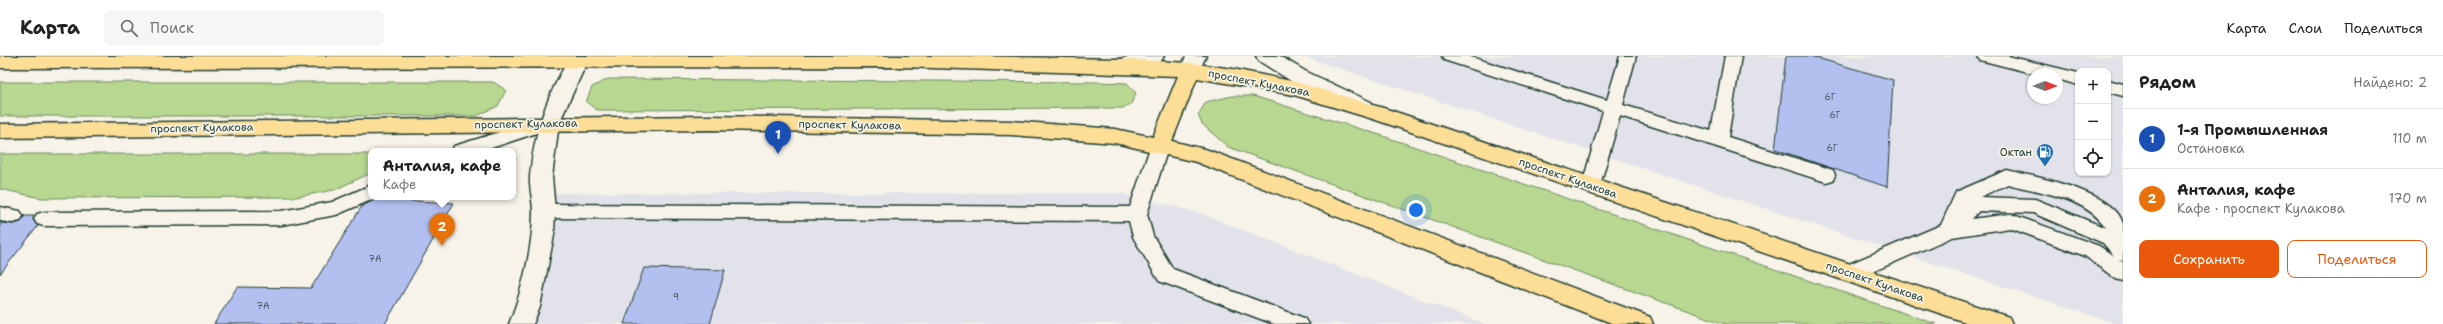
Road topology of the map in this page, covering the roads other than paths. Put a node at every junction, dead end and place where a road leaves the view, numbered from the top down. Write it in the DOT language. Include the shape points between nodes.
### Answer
graph roads {
  1 [pos="1154,56"];
  2 [pos="1266,56"];
  3 [pos="1450,56"];
  4 [pos="1628,56"];
  5 [pos="1733,56"];
  6 [pos="1986,56"];
  7 [pos="325,59"];
  8 [pos="701,59"];
  9 [pos="578,60"];
  10 [pos="0,62"];
  11 [pos="1193,63"];
  12 [pos="1120,66"];
  13 [pos="2075,78"];
  14 [pos="2111,87"];
  15 [pos="2123,90"];
  16 [pos="1613,108"];
  17 [pos="1383,115"];
  18 [pos="549,124"];
  19 [pos="0,131"];
  20 [pos="1718,140"];
  21 [pos="1160,145"];
  22 [pos="471,148"];
  23 [pos="1826,175"];
  24 [pos="1591,185"];
  25 [pos="368,193"];
  26 [pos="544,211"];
  27 [pos="1137,214"];
  28 [pos="44,219"];
  29 [pos="1950,230"];
  30 [pos="2123,239"];
  31 [pos="2123,254"];
  32 [pos="1849,273"];
  33 [pos="2123,273"];
  34 [pos="1618,320"];
  35 [pos="521,324"];
  36 [pos="1297,324"];
  37 [pos="1641,324"];
  38 [pos="2000,324"];
  1 -- 12 [label="street"];
  2 -- 17 [label="street" via="1298,76"];
  3 -- 16 [label="lane"];
  4 -- 16 [label="lane"];
  5 -- 20 [label="lane"];
  6 -- 13 [label="lane"];
  7 -- 9 [label="main road, проспект Кулакова"];
  7 -- 10 [label="main road, проспект Кулакова"];
  8 -- 9 [label="main road, проспект Кулакова"];
  8 -- 12 [label="main road, проспект Кулакова"];
  9 -- 18 [label="street"];
  11 -- 12 [label="main road, проспект Кулакова"];
  11 -- 17 [label="main road, проспект Кулакова" via="1233,76 1296,89"];
  11 -- 21 [label="main road"];
  14 -- 15 [label="lane"];
  16 -- 20 [label="lane"];
  16 -- 24 [label="lane"];
  17 -- 24 [label="main road, проспект Кулакова"];
  18 -- 19 [label="main road, проспект Кулакова"];
  18 -- 21 [label="main road, проспект Кулакова" via="1011,128 1115,136"];
  18 -- 22 [label="lane"];
  18 -- 26 [label="street" via="541,177"];
  20 -- 23 [label="lane"];
  21 -- 27 [label="lane"];
  21 -- 34 [label="main road, проспект Кулакова" via="1200,155"];
  24 -- 32 [label="main road, проспект Кулакова"];
  25 -- 28 [label="lane" via="336,208 281,218"];
  26 -- 27 [label="lane"];
  26 -- 35 [label="street" via="540,249 528,306"];
  27 -- 36 [label="lane" via="1143,237 1166,276"];
  29 -- 30 [label="lane" via="1962,197 2007,177 2078,195 2107,214"];
  29 -- 31 [label="lane" via="1974,204 2035,206 2110,238"];
  29 -- 32 [label="lane"];
  29 -- 33 [label="lane" via="2011,221 2092,251"];
  32 -- 38 [label="main road, проспект Кулакова"];
  34 -- 37 [label="main road, проспект Кулакова"];
}
